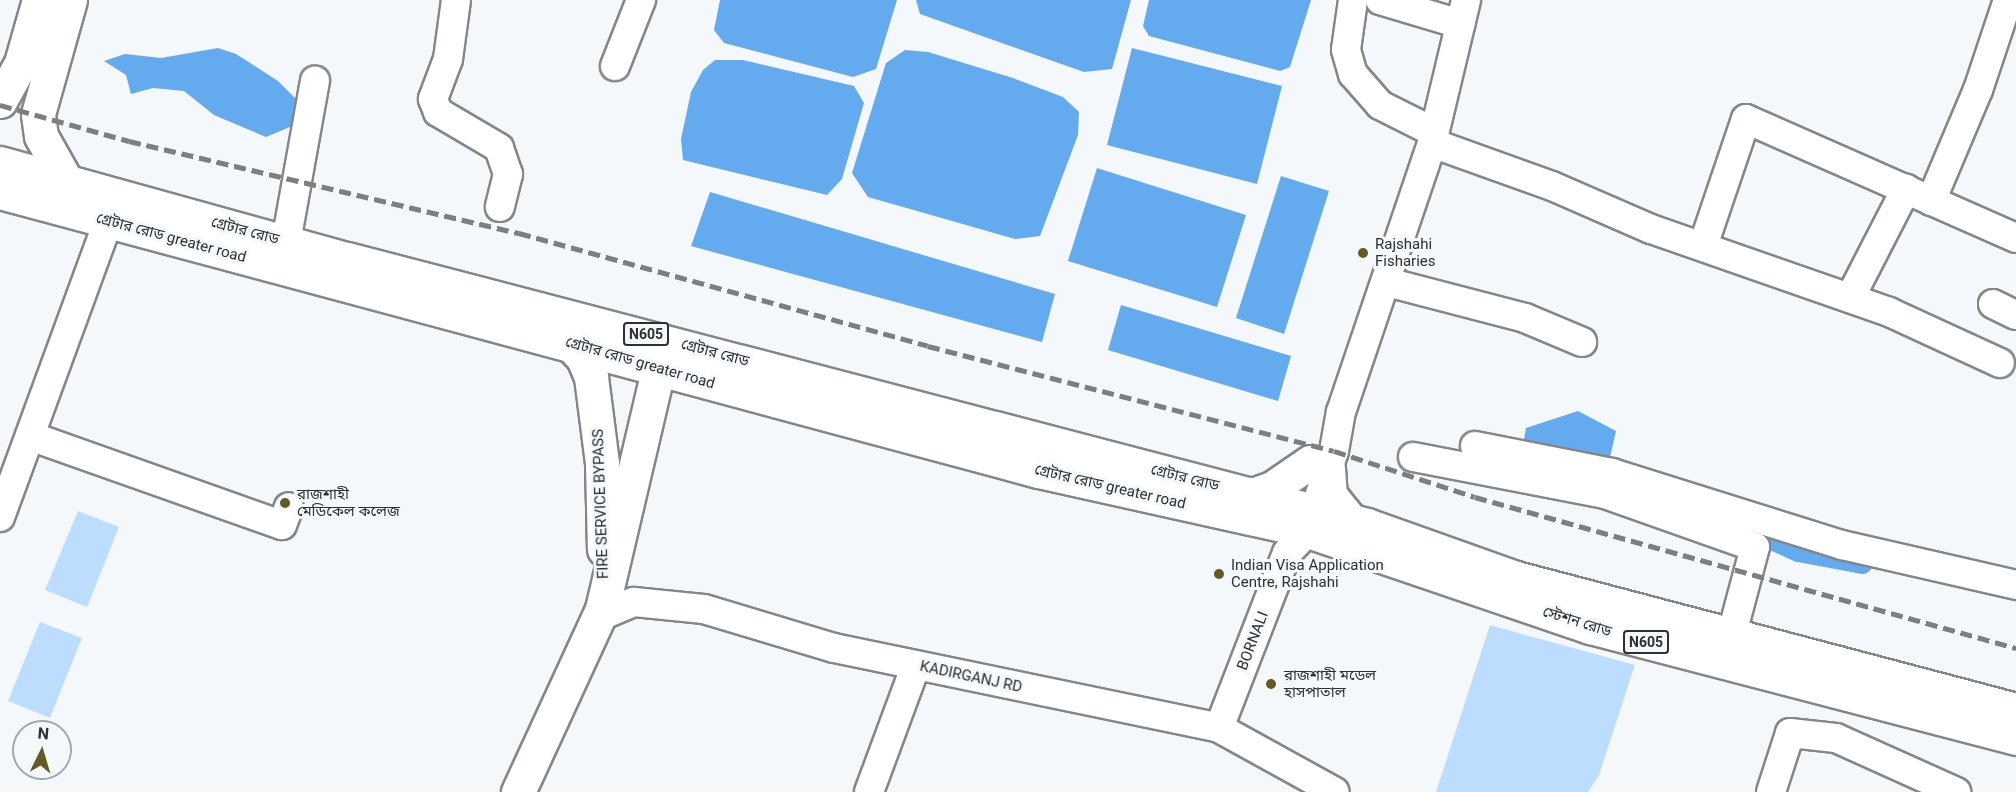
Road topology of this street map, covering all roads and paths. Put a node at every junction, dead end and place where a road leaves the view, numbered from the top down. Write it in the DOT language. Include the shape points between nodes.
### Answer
graph roads {
  1 [pos="39,0"];
  2 [pos="70,0"];
  3 [pos="456,0"];
  4 [pos="641,0"];
  5 [pos="1353,0"];
  6 [pos="1380,0"];
  7 [pos="2008,0"];
  8 [pos="1463,12"];
  9 [pos="615,66"];
  10 [pos="315,81"];
  11 [pos="0,101"];
  12 [pos="1433,137"];
  13 [pos="0,163"];
  14 [pos="68,184"];
  15 [pos="0,192"];
  16 [pos="1918,195"];
  17 [pos="500,207"];
  18 [pos="108,222"];
  19 [pos="2016,238"];
  20 [pos="286,242"];
  21 [pos="1703,246"];
  22 [pos="1387,282"];
  23 [pos="1851,298"];
  24 [pos="568,342"];
  25 [pos="1582,342"];
  26 [pos="2000,363"];
  27 [pos="658,370"];
  28 [pos="30,436"];
  29 [pos="1475,446"];
  30 [pos="1413,457"];
  31 [pos="1319,465"];
  32 [pos="1608,484"];
  33 [pos="1252,495"];
  34 [pos="1678,506"];
  35 [pos="289,507"];
  36 [pos="0,517"];
  37 [pos="1350,520"];
  38 [pos="1297,525"];
  39 [pos="2016,585"];
  40 [pos="601,609"];
  41 [pos="1731,637"];
  42 [pos="916,665"];
  43 [pos="2016,710"];
  44 [pos="1220,728"];
  45 [pos="2016,738"];
  46 [pos="518,792"];
  47 [pos="869,792"];
  48 [pos="1335,792"];
  49 [pos="1771,792"];
  50 [pos="1956,792"];
  1 -- 11 [label="main road" via="21,63"];
  2 -- 14 [label="main road" via="38,114 40,136"];
  3 -- 17 [label="street" via="448,59 433,99 438,112 499,148 508,174"];
  4 -- 9 [label="street"];
  5 -- 12 [label="street" via="1346,50 1353,74 1380,105"];
  6 -- 8 [label="street"];
  7 -- 16 [label="street" via="1978,90"];
  8 -- 12 [label="street, BORNALI"];
  10 -- 20 [label="street"];
  12 -- 21 [label="street"];
  12 -- 22 [label="street, BORNALI"];
  13 -- 14 [label="main road, গ্রেটার রোড / N605"];
  14 -- 20 [label="main road, গ্রেটার রোড / N605"];
  15 -- 18 [label="main road, গ্রেটার রোড greater road / N605"];
  16 -- 19 [label="street"];
  16 -- 21 [label="street" via="1746,119"];
  16 -- 23 [label="street"];
  18 -- 24 [label="main road, গ্রেটার রোড greater road / N605"];
  18 -- 28 [label="street"];
  20 -- 33 [label="main road, গ্রেটার রোড / N605"];
  21 -- 23 [label="street"];
  22 -- 25 [label="street" via="1525,318"];
  22 -- 31 [label="street, BORNALI"];
  23 -- 26 [label="street"];
  24 -- 27 [label="main road, গ্রেটার রোড greater road / N605"];
  24 -- 40 [label="main road, FIRE SERVICE BYPASS" via="583,358 591,377 598,416"];
  27 -- 38 [label="main road, গ্রেটার রোড greater road / N605" via="1038,471"];
  27 -- 40 [label="main road, FIRE SERVICE BYPASS"];
  28 -- 35 [label="street" via="122,456 282,525"];
  28 -- 36 [label="street"];
  29 -- 32 [label="street"];
  30 -- 32 [label="street"];
  31 -- 33 [label="main road"];
  31 -- 37 [label="main road" via="1330,495"];
  31 -- 38 [label="street, BORNALI"];
  32 -- 34 [label="street"];
  33 -- 38 [label="main road, গ্রেটার রোড / N605"];
  34 -- 39 [label="street"];
  34 -- 41 [label="street" via="1755,547"];
  37 -- 38 [label="main road, স্টেশন রোড / N605"];
  37 -- 41 [label="main road, স্টেশন রোড / N605" via="1515,578"];
  38 -- 44 [label="street, BORNALI"];
  38 -- 45 [label="main road, স্টেশন রোড / N605" via="1590,627"];
  40 -- 42 [label="street, KADIRGANJ RD" via="634,602 704,609 834,648"];
  40 -- 46 [label="main road, FIRE SERVICE BYPASS"];
  41 -- 43 [label="main road, স্টেশন রোড / N605"];
  42 -- 44 [label="street, KADIRGANJ RD"];
  42 -- 47 [label="street"];
  44 -- 48 [label="street, KADIRGANJ RD"];
  49 -- 50 [label="street" via="1790,734 1836,738"];
}
